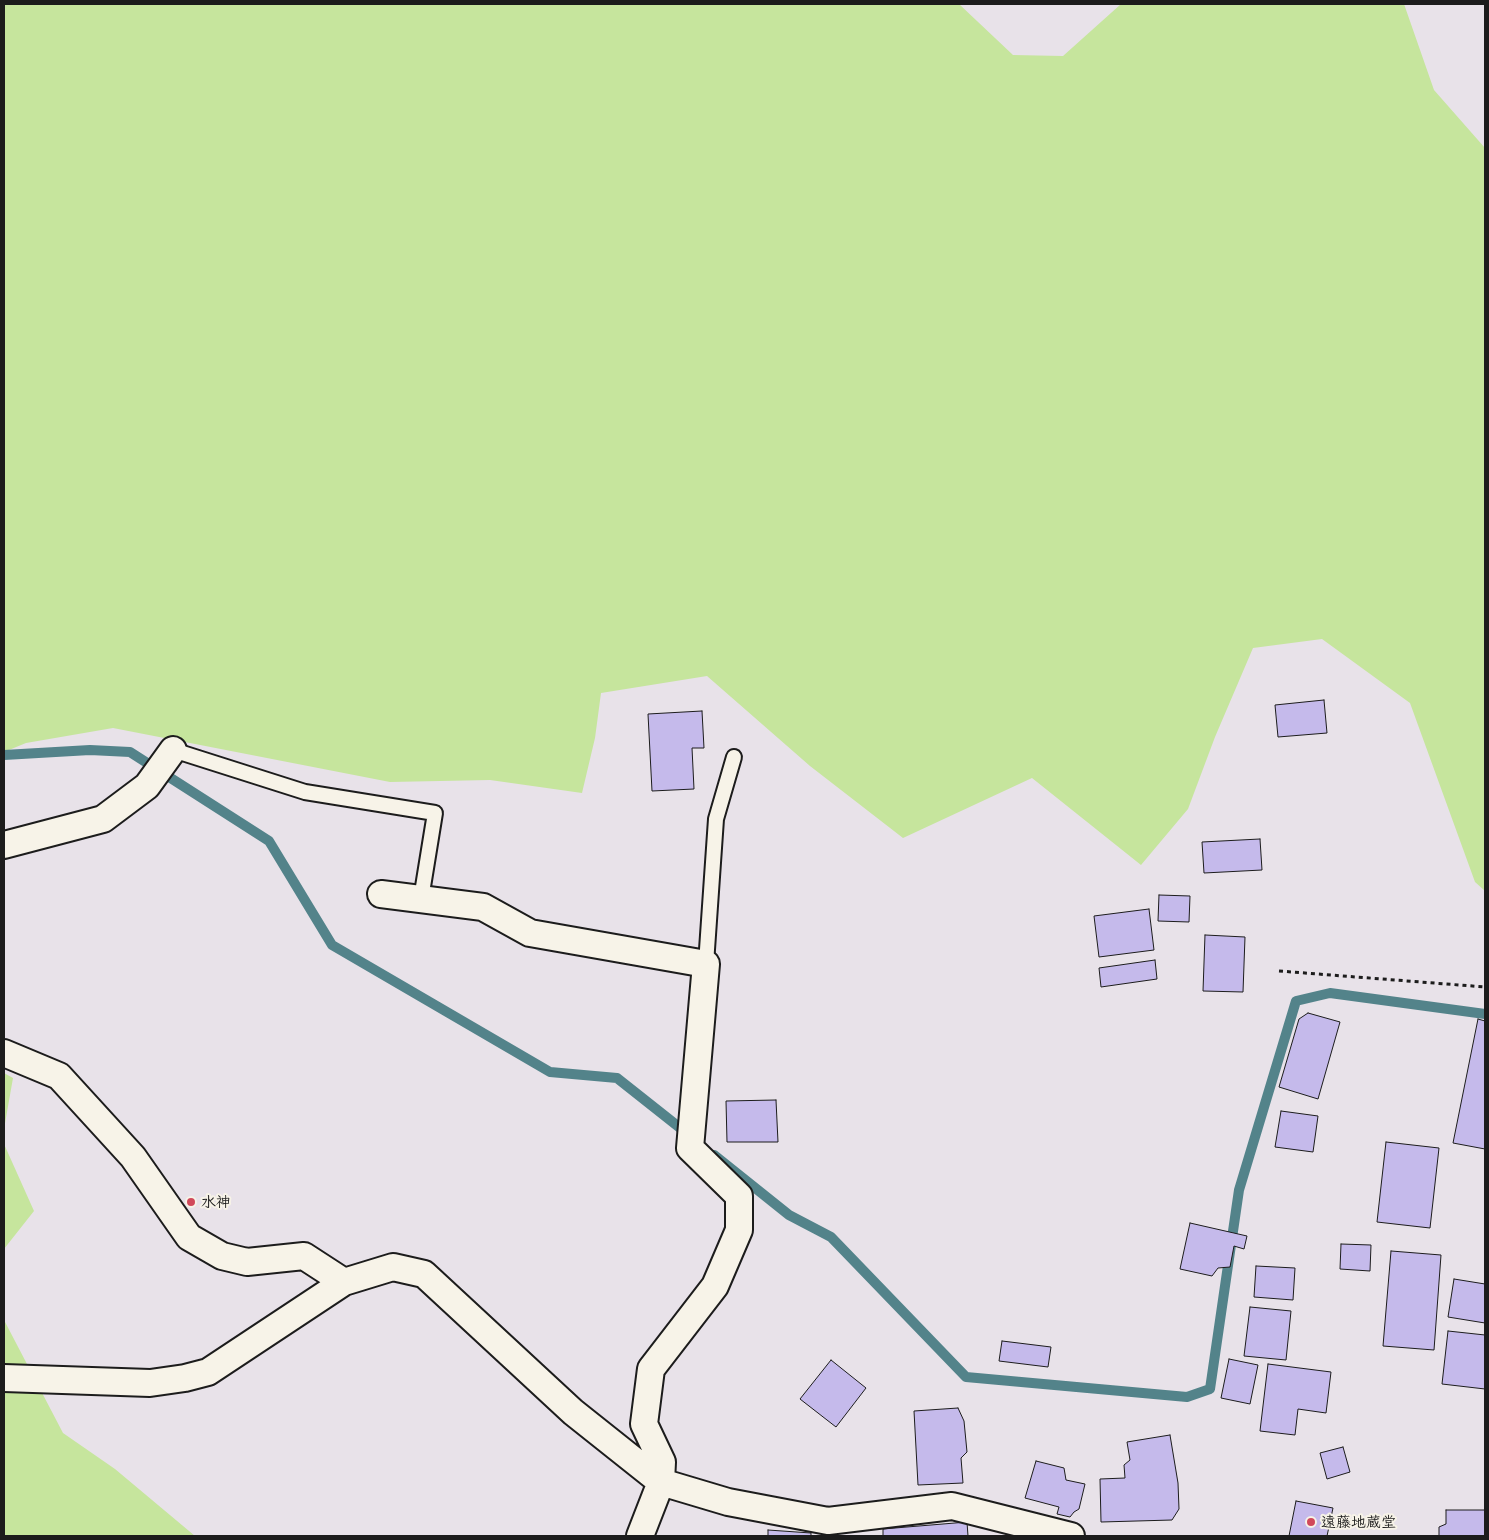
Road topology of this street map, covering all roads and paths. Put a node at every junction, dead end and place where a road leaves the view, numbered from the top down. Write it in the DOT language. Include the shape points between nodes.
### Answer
graph roads {
  1 [pos="173,750"];
  2 [pos="734,757"];
  3 [pos="4,845"];
  4 [pos="381,894"];
  5 [pos="421,899"];
  6 [pos="706,964"];
  7 [pos="1279,971"];
  8 [pos="1485,987"];
  9 [pos="4,1054"];
  10 [pos="344,1282"];
  11 [pos="4,1378"];
  12 [pos="661,1482"];
  13 [pos="640,1536"];
  14 [pos="1071,1536"];
  1 -- 3 [label="street" via="147,786 103,819"];
  1 -- 5 [label="lane" via="305,792 435,813"];
  2 -- 6 [label="lane" via="716,819"];
  4 -- 5 [label="street"];
  5 -- 6 [label="street" via="483,907 530,934"];
  6 -- 12 [label="street" via="691,1136 739,1196 738,1230 716,1286 650,1369 644,1424 662,1462"];
  7 -- 8 [label="path"];
  9 -- 10 [label="street" via="59,1076 133,1157 189,1237 222,1256 247,1262 304,1256"];
  10 -- 11 [label="street" via="208,1372 150,1382"];
  10 -- 12 [label="street" via="393,1267 424,1274 573,1412"];
  12 -- 13 [label="street"];
  12 -- 14 [label="street" via="728,1502 828,1521 952,1506"];
}
